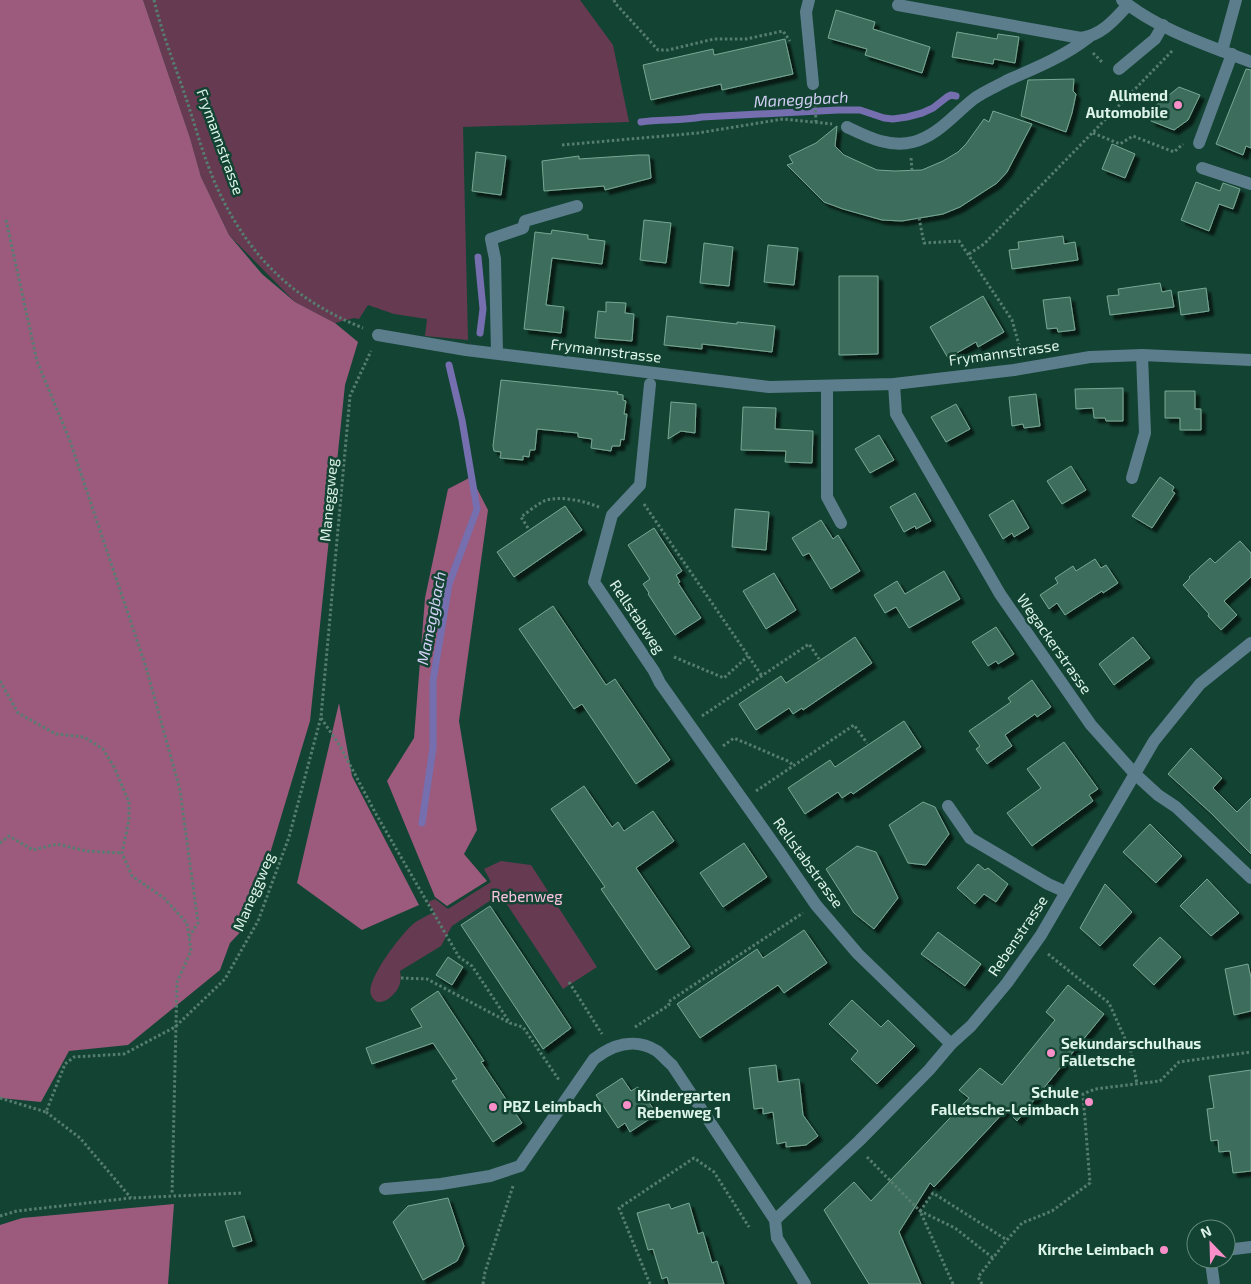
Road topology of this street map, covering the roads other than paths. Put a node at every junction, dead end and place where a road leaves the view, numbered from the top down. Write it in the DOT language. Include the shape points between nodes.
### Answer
graph roads {
  1 [pos="1236,0"];
  2 [pos="1125,2"];
  3 [pos="898,5"];
  4 [pos="808,6"];
  5 [pos="1163,25"];
  6 [pos="1086,40"];
  7 [pos="1227,53"];
  8 [pos="1251,62"];
  9 [pos="1119,69"];
  10 [pos="813,84"];
  11 [pos="847,127"];
  12 [pos="1199,143"];
  13 [pos="1202,168"];
  14 [pos="1251,184"];
  15 [pos="577,206"];
  16 [pos="378,335"];
  17 [pos="497,353"];
  18 [pos="1142,354"];
  19 [pos="1251,360"];
  20 [pos="650,384"];
  21 [pos="894,384"];
  22 [pos="827,386"];
  23 [pos="1132,478"];
  24 [pos="841,523"];
  25 [pos="1251,643"];
  26 [pos="660,683"];
  27 [pos="1135,774"];
  28 [pos="948,806"];
  29 [pos="1251,878"];
  30 [pos="1066,892"];
  31 [pos="951,1044"];
  32 [pos="385,1189"];
  33 [pos="775,1220"];
  34 [pos="1251,1247"];
  35 [pos="1236,1249"];
  36 [pos="1212,1269"];
  37 [pos="805,1284"];
  38 [pos="1214,1284"];
  1 -- 7 [label="street"];
  2 -- 5 [label="street"];
  2 -- 6 [label="street" via="1106,28"];
  3 -- 6 [label="street"];
  4 -- 10 [label="street"];
  5 -- 7 [label="street"];
  5 -- 9 [label="street" via="1155,39"];
  6 -- 11 [label="street" via="1064,55 987,90 940,128 914,142 884,142"];
  7 -- 8 [label="street"];
  7 -- 12 [label="street"];
  13 -- 14 [label="street"];
  15 -- 17 [label="street" via="525,221 523,228 491,239 495,259"];
  16 -- 17 [label="street, Frymannstrasse"];
  17 -- 22 [label="street, Frymannstrasse" via="769,388"];
  18 -- 19 [label="street, Frymannstrasse"];
  18 -- 21 [label="street, Frymannstrasse" via="1090,357"];
  18 -- 23 [label="street" via="1145,433"];
  20 -- 26 [label="street, Rellstabweg" via="640,485 612,515 594,582"];
  21 -- 22 [label="street, Frymannstrasse"];
  21 -- 27 [label="street, Wegackerstrasse" via="896,414 1000,594 1091,725"];
  22 -- 24 [label="street" via="827,497"];
  25 -- 27 [label="street, Rebenstrasse" via="1200,684 1154,741"];
  26 -- 31 [label="street, Rellstabstrasse" via="816,906 858,954"];
  27 -- 29 [label="street, Wegackerstrasse" via="1176,807"];
  27 -- 30 [label="street, Rebenstrasse"];
  28 -- 30 [label="street" via="970,838"];
  30 -- 31 [label="street, Rebenstrasse" via="1042,935 1007,983 971,1026"];
  31 -- 33 [label="street, Rebenstrasse" via="859,1141"];
  32 -- 33 [label="street" via="490,1176 520,1166 594,1059 622,1044 639,1044 657,1051 672,1065"];
  33 -- 37 [label="street" via="777,1238"];
  34 -- 35 [label="street"];
  36 -- 38 [label="street"];
}
